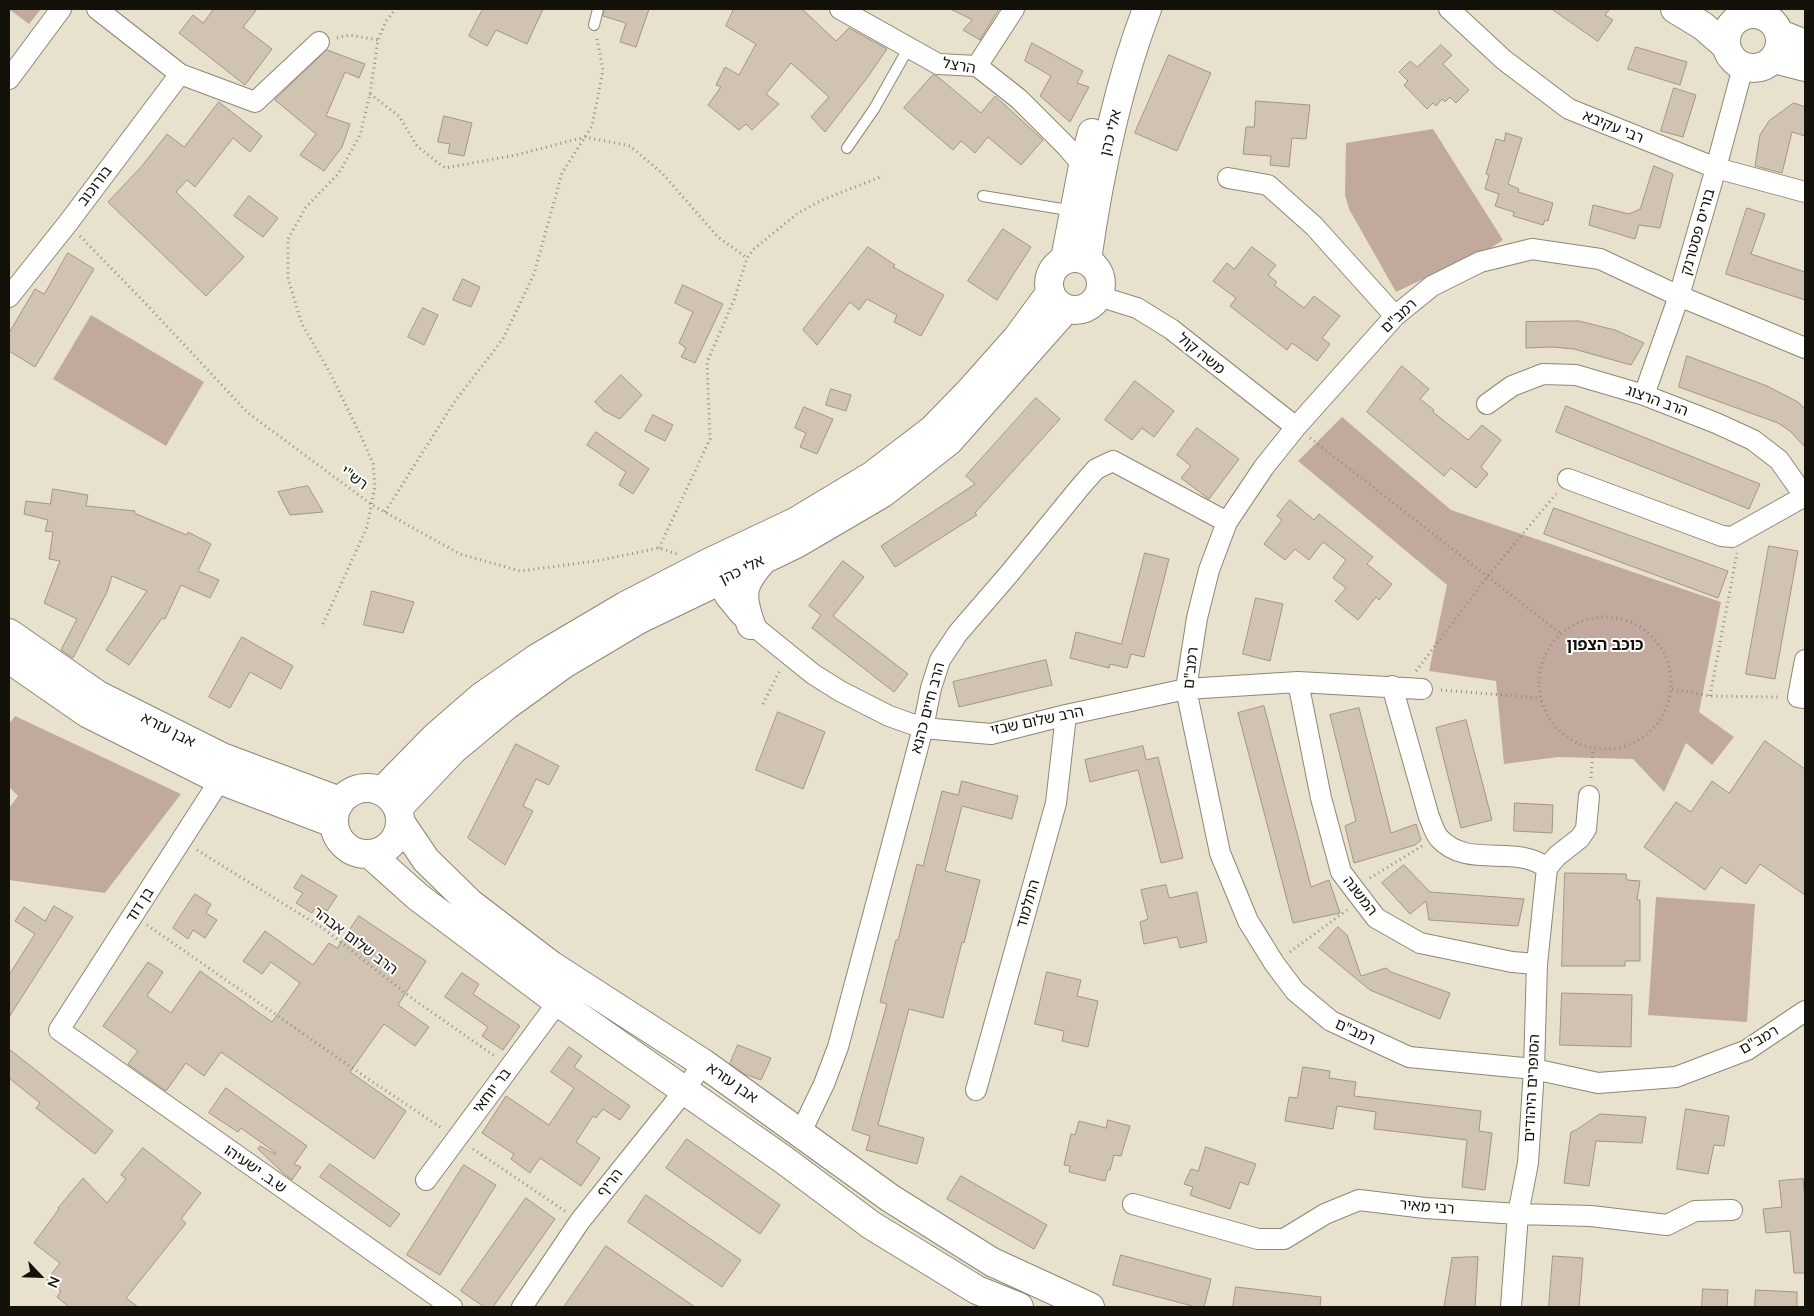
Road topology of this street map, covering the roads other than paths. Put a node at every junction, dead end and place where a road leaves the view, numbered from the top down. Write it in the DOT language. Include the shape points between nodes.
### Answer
graph roads {
  1 [pos="61,9"];
  2 [pos="97,9"];
  3 [pos="598,9"];
  4 [pos="840,9"];
  5 [pos="1014,9"];
  6 [pos="1127,9"];
  7 [pos="1147,9"];
  8 [pos="1449,9"];
  9 [pos="1674,9"];
  10 [pos="1730,13"];
  11 [pos="594,25"];
  12 [pos="319,42"];
  13 [pos="1805,44"];
  14 [pos="1726,46"];
  15 [pos="909,47"];
  16 [pos="1777,47"];
  17 [pos="978,66"];
  18 [pos="1743,67"];
  19 [pos="1805,68"];
  20 [pos="180,74"];
  21 [pos="9,79"];
  22 [pos="847,148"];
  23 [pos="1083,166"];
  24 [pos="1716,168"];
  25 [pos="1228,178"];
  26 [pos="1805,192"];
  27 [pos="983,196"];
  28 [pos="1074,211"];
  29 [pos="1076,260"];
  30 [pos="1098,296"];
  31 [pos="1679,296"];
  32 [pos="9,298"];
  33 [pos="1058,301"];
  34 [pos="1395,316"];
  35 [pos="1805,348"];
  36 [pos="1644,395"];
  37 [pos="1487,404"];
  38 [pos="1296,427"];
  39 [pos="1568,479"];
  40 [pos="1805,497"];
  41 [pos="1228,522"];
  42 [pos="763,560"];
  43 [pos="713,573"];
  44 [pos="751,625"];
  45 [pos="9,633"];
  46 [pos="9,659"];
  47 [pos="1805,660"];
  48 [pos="1298,682"];
  49 [pos="1186,689"];
  50 [pos="1802,697"];
  51 [pos="1066,715"];
  52 [pos="923,728"];
  53 [pos="220,780"];
  54 [pos="1589,796"];
  55 [pos="394,807"];
  56 [pos="337,812"];
  57 [pos="371,855"];
  58 [pos="1547,868"];
  59 [pos="1537,964"];
  60 [pos="558,1002"];
  61 [pos="1805,1011"];
  62 [pos="59,1030"];
  63 [pos="703,1063"];
  64 [pos="1534,1069"];
  65 [pos="685,1090"];
  66 [pos="976,1090"];
  67 [pos="801,1132"];
  68 [pos="426,1180"];
  69 [pos="1133,1204"];
  70 [pos="1732,1210"];
  71 [pos="1518,1214"];
  72 [pos="452,1307"];
  73 [pos="522,1307"];
  74 [pos="1019,1307"];
  75 [pos="1089,1307"];
  76 [pos="1511,1307"];
  1 -- 21 [label="street"];
  2 -- 20 [label="street"];
  3 -- 11 [label="lane"];
  4 -- 15 [label="street, הרצל"];
  5 -- 17 [label="street"];
  6 -- 23 [label="street, אלי כהן"];
  7 -- 29 [label="street, אלי כהן" via="1128,63"];
  8 -- 24 [label="street, רבי עקיבא" via="1504,60 1569,109"];
  9 -- 14 [label="street" via="1703,26"];
  10 -- 14 [label="street" via="1734,22 1726,37"];
  10 -- 16 [label="street" via="1756,14 1771,20"];
  12 -- 20 [label="street" via="255,102"];
  13 -- 16 [label="street"];
  14 -- 18 [label="street" via="1732,58"];
  15 -- 17 [label="street, הרצל" via="938,64"];
  15 -- 22 [label="lane" via="874,109"];
  16 -- 18 [label="street" via="1768,65"];
  16 -- 19 [label="street"];
  17 -- 23 [label="street, הרצל" via="1019,99"];
  18 -- 24 [label="street, בוריס פסטרנק"];
  20 -- 32 [label="street, בורוכוב"];
  23 -- 28 [label="street, אלי כהן"];
  24 -- 26 [label="street, רבי עקיבא"];
  24 -- 31 [label="street, בוריס פסטרנק"];
  25 -- 34 [label="street" via="1268,185 1314,226"];
  27 -- 28 [label="lane"];
  28 -- 29 [label="street, אלי כהן"];
  29 -- 30 [label="street" via="1093,264 1100,276"];
  29 -- 33 [label="street" via="1052,269 1049,277"];
  30 -- 33 [label="street" via="1081,309"];
  30 -- 38 [label="street, משה קול" via="1137,308 1171,329"];
  31 -- 34 [label="street, רמב\"ם" via="1600,259 1532,249 1480,262 1432,286"];
  31 -- 35 [label="street, רמב\"ם"];
  31 -- 36 [label="street, בוריס פסטרנק"];
  33 -- 42 [label="street, אלי כהן" via="949,441 884,493"];
  33 -- 43 [label="street, אלי כהן" via="1017,338 932,430 874,475"];
  34 -- 38 [label="street, רמב\"ם"];
  36 -- 37 [label="street, הרב הרצוג" via="1576,375 1543,374 1512,386"];
  36 -- 40 [label="street, הרב הרצוג" via="1754,440 1779,460"];
  38 -- 41 [label="street, רמב\"ם" via="1264,467"];
  39 -- 40 [label="street" via="1732,537"];
  41 -- 49 [label="street, רמב\"ם" via="1197,618"];
  41 -- 52 [label="street, הרב חיים כהנא" via="1113,461 1096,469 944,653 931,688"];
  42 -- 43 [label="street, אלי כהן"];
  42 -- 44 [label="street" via="748,579 744,590 745,609"];
  43 -- 44 [label="street, הרב שלום שבזי" via="726,598"];
  43 -- 55 [label="street, אלי כהן" via="564,664 506,706 453,750"];
  44 -- 52 [label="street, הרב שלום שבזי" via="840,691 888,716"];
  45 -- 56 [label="street, אבן עזרא" via="98,695"];
  46 -- 53 [label="street, אבן עזרא" via="87,713"];
  47 -- 50 [label="street"];
  48 -- 49 [label="street, הרב שלום שבזי"];
  48 -- 58 [label="street, הרב שלום שבזי" via="1406,688 1429,817 1438,837 1452,849 1470,855 1527,858"];
  48 -- 59 [label="street, המשנה" via="1321,798 1341,872 1376,918 1420,944"];
  49 -- 51 [label="street, הרב שלום שבזי"];
  49 -- 64 [label="street, רמב\"ם" via="1220,853 1248,921 1295,991 1331,1021 1409,1057"];
  51 -- 52 [label="street, הרב שלום שבזי" via="991,734"];
  51 -- 66 [label="street, התלמוד" via="1056,803"];
  52 -- 67 [label="street, הרב חיים כהנא" via="838,1047"];
  53 -- 56 [label="street, אבן עזרא"];
  53 -- 62 [label="street, בן דוד"];
  54 -- 58 [label="street" via="1586,829"];
  55 -- 56 [label="street" via="373,788 355,790"];
  55 -- 57 [label="street" via="398,835 382,851"];
  55 -- 63 [label="street, אבן עזרא" via="426,860 470,903 551,965"];
  56 -- 57 [label="street" via="335,832 345,847"];
  57 -- 60 [label="street" via="418,897"];
  58 -- 59 [label="street, הסופרים היהודים"];
  59 -- 64 [label="street, הסופרים היהודים"];
  60 -- 65 [label="street"];
  60 -- 68 [label="street, בר יוחאי"];
  61 -- 64 [label="street, רמב\"ם" via="1747,1050 1676,1077 1598,1083"];
  62 -- 72 [label="street, ש.ב. ישעיהו"];
  63 -- 65 [label="street, הריף"];
  63 -- 67 [label="street, אבן עזרא"];
  64 -- 71 [label="street, הסופרים היהודים" via="1528,1164"];
  65 -- 73 [label="street, הריף" via="580,1221"];
  65 -- 74 [label="street" via="871,1225 977,1290"];
  67 -- 75 [label="street, אבן עזרא" via="890,1198 992,1262"];
  69 -- 71 [label="street, רבי מאיר" via="1258,1238 1284,1239 1325,1214 1359,1200"];
  70 -- 71 [label="street, רבי מאיר" via="1695,1211 1667,1225 1591,1216"];
  71 -- 76 [label="street, הסופרים היהודים"];
}
